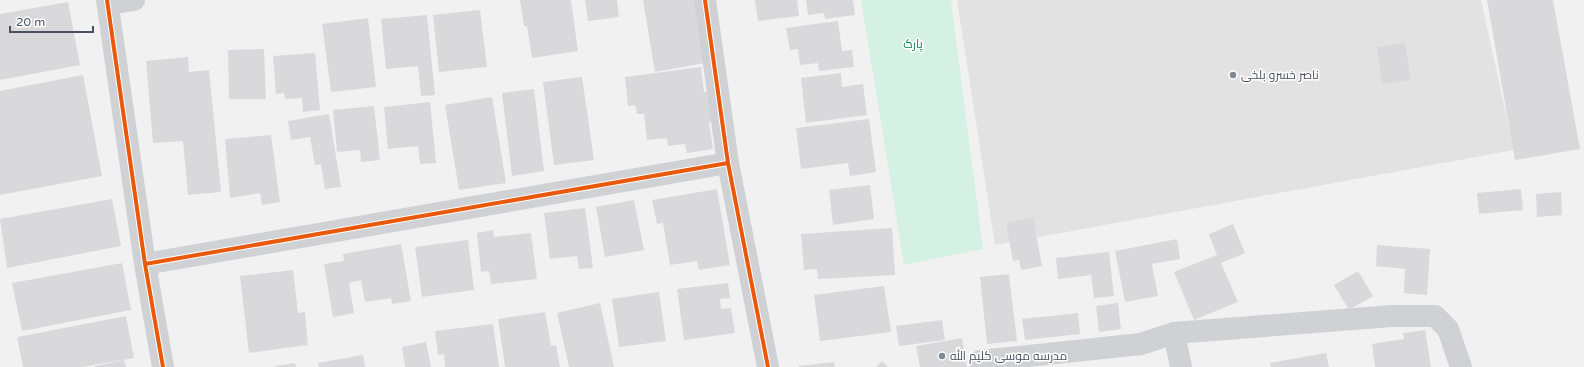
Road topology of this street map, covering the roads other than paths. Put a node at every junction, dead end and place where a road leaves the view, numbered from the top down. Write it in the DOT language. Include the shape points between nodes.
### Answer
graph roads {
  1 [pos="134,0"];
  2 [pos="705,0"];
  3 [pos="107,2"];
  4 [pos="728,163"];
  5 [pos="144,264"];
  6 [pos="1174,333"];
  7 [pos="763,366"];
  8 [pos="163,367"];
  9 [pos="981,367"];
  10 [pos="1181,367"];
  11 [pos="1461,367"];
  1 -- 3 [label="street"];
  2 -- 4 [label="street"];
  3 -- 5 [label="street"];
  4 -- 5 [label="street"];
  4 -- 7 [label="street"];
  5 -- 8 [label="street"];
  6 -- 9 [label="street" via="1141,344 980,361"];
  6 -- 10 [label="street"];
  6 -- 11 [label="street" via="1392,316 1435,316 1448,330"];
}
